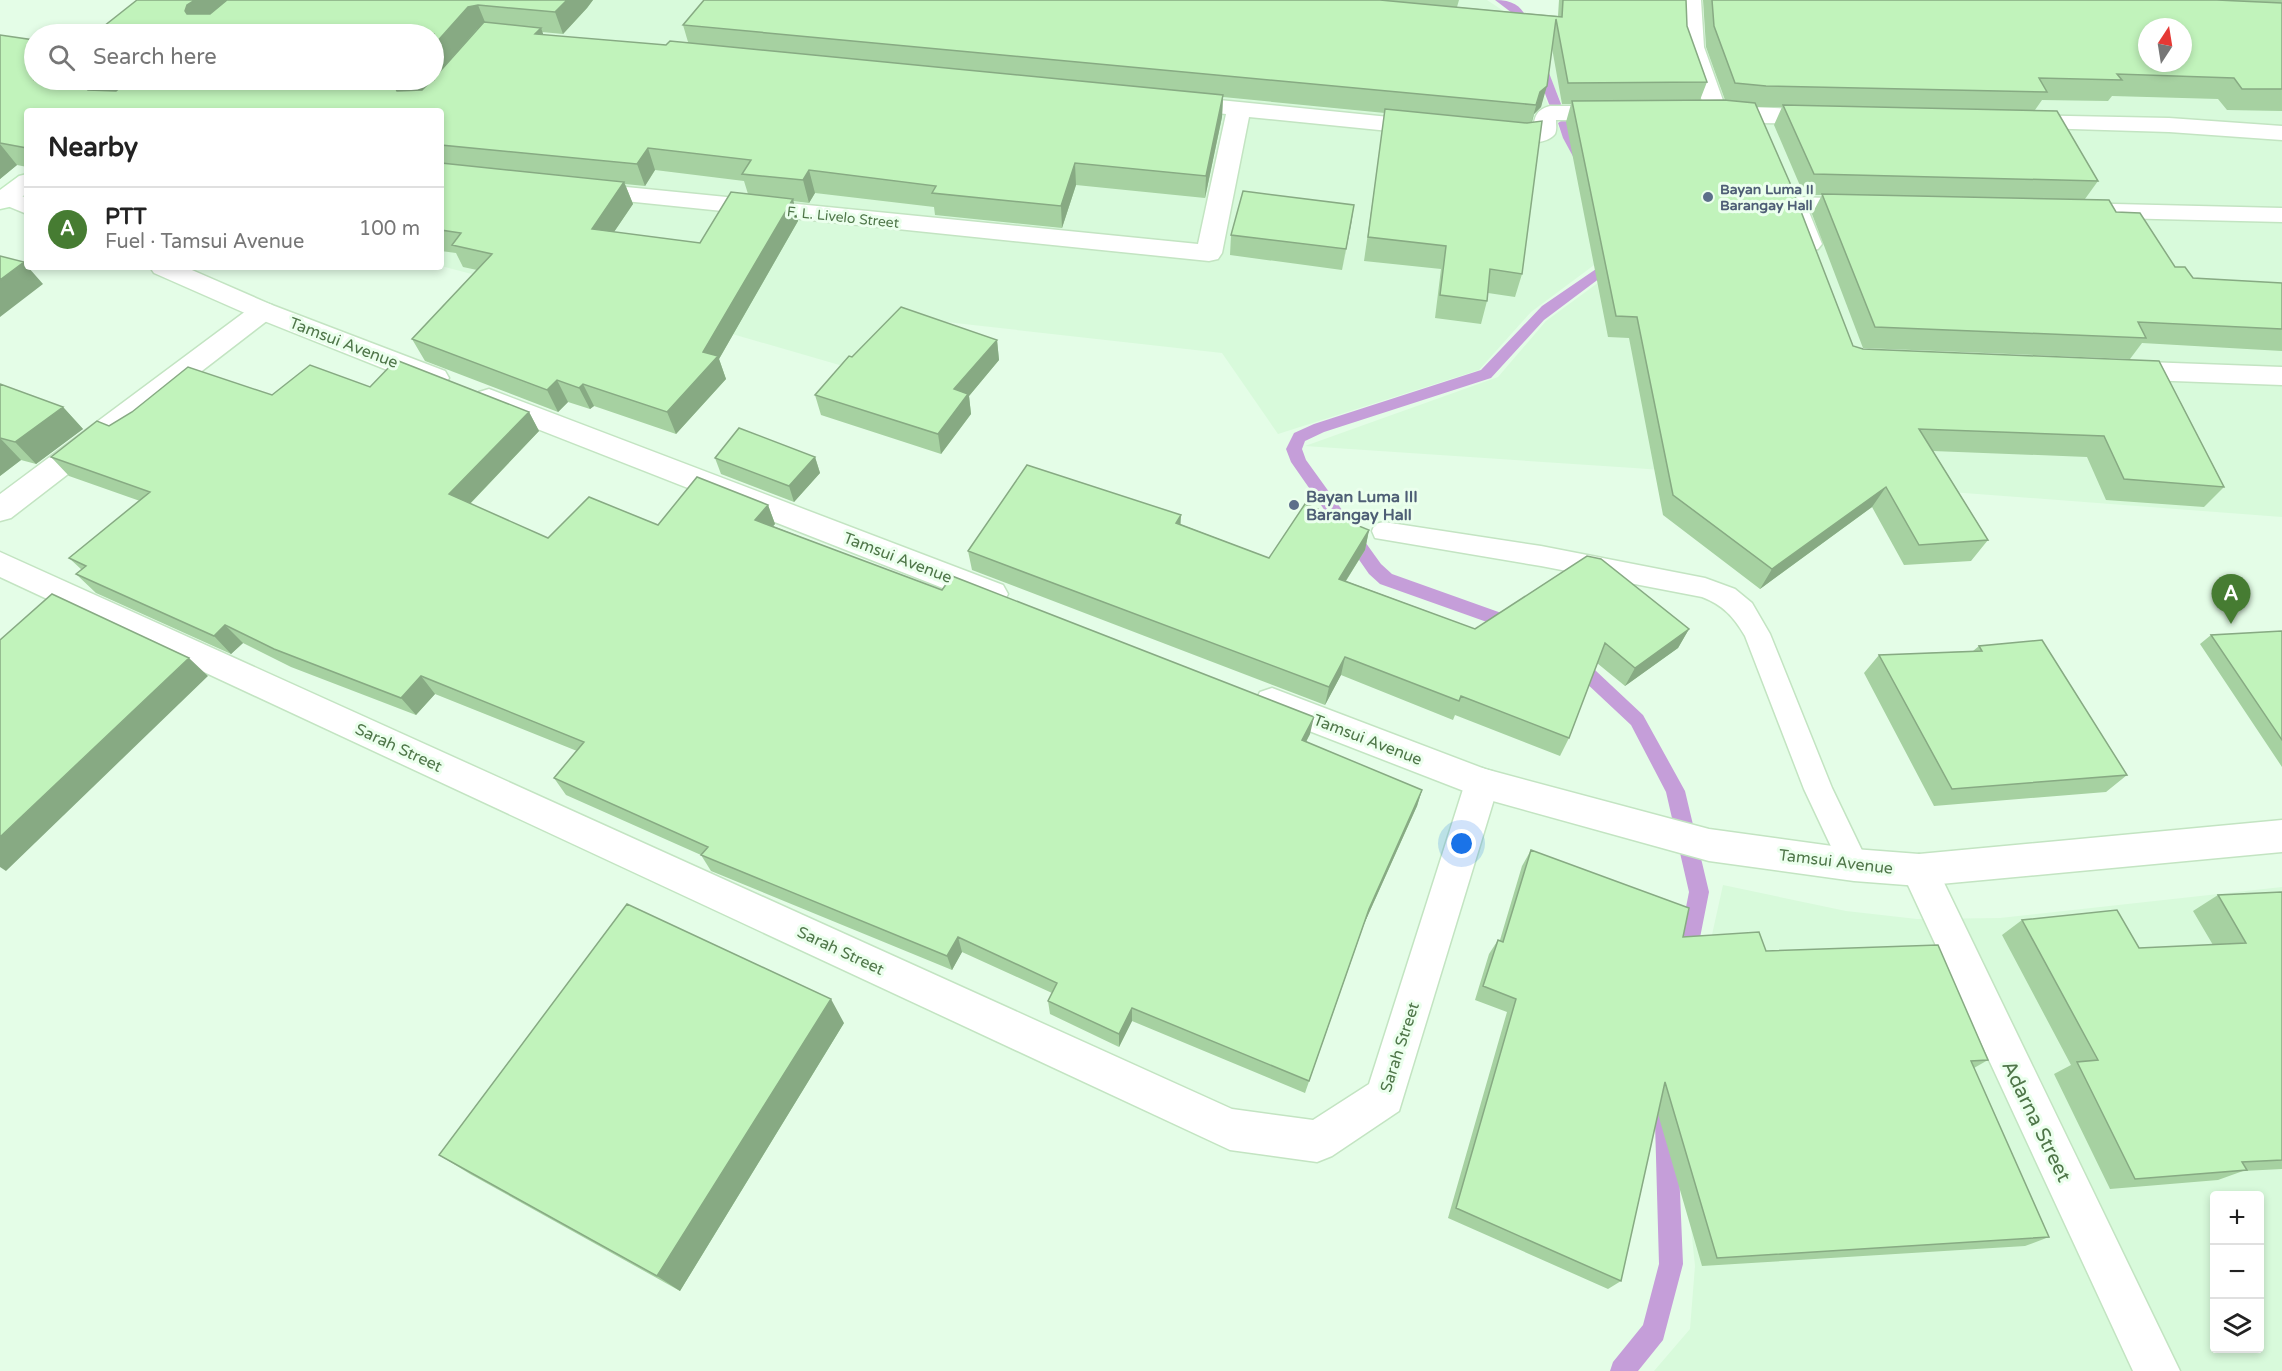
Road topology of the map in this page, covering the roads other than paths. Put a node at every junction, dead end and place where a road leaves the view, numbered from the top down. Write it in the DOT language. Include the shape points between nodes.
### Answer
graph roads {
  1 [pos="1691,0"];
  2 [pos="1155,100"];
  3 [pos="1239,108"];
  4 [pos="1635,112"];
  5 [pos="1693,112"];
  6 [pos="1716,112"];
  7 [pos="1757,116"];
  8 [pos="1839,118"];
  9 [pos="2004,122"];
  10 [pos="1451,130"];
  11 [pos="1474,132"];
  12 [pos="2282,133"];
  13 [pos="1766,138"];
  14 [pos="24,185"];
  15 [pos="560,187"];
  16 [pos="11,202"];
  17 [pos="1890,206"];
  18 [pos="2044,210"];
  19 [pos="2282,215"];
  20 [pos="171,270"];
  21 [pos="1819,271"];
  22 [pos="263,311"];
  23 [pos="2091,369"];
  24 [pos="2282,376"];
  25 [pos="0,510"];
  26 [pos="1384,531"];
  27 [pos="0,564"];
  28 [pos="1024,606"];
  29 [pos="1247,692"];
  30 [pos="1482,783"];
  31 [pos="2282,836"];
  32 [pos="1854,865"];
  33 [pos="1919,870"];
  34 [pos="2157,1371"];
  1 -- 6 [label="street" via="1693,47"];
  2 -- 3 [label="street"];
  3 -- 10 [label="street"];
  3 -- 15 [label="street, F. L. Livelo Street" via="1209,253"];
  4 -- 11 [label="street" via="1550,113 1545,117 1545,131 1538,136"];
  5 -- 6 [label="street"];
  6 -- 7 [label="street"];
  7 -- 8 [label="street"];
  7 -- 13 [label="street"];
  9 -- 12 [label="street" via="2169,125"];
  14 -- 16 [label="street"];
  17 -- 21 [label="street" via="1790,193"];
  18 -- 19 [label="street"];
  20 -- 22 [label="street, Tamsui Avenue"];
  22 -- 25 [label="street"];
  22 -- 28 [label="street, Tamsui Avenue"];
  23 -- 24 [label="street"];
  26 -- 32 [label="lane" via="1541,556 1705,588 1726,596 1743,610 1757,634 1818,789"];
  27 -- 30 [label="street, Sarah Street" via="1230,1129 1317,1141 1384,1097"];
  29 -- 30 [label="street, Tamsui Avenue"];
  30 -- 32 [label="street, Tamsui Avenue" via="1709,845"];
  31 -- 33 [label="street, Tamsui Avenue"];
  32 -- 33 [label="street, Tamsui Avenue"];
  33 -- 34 [label="street, Adarna Street"];
}
